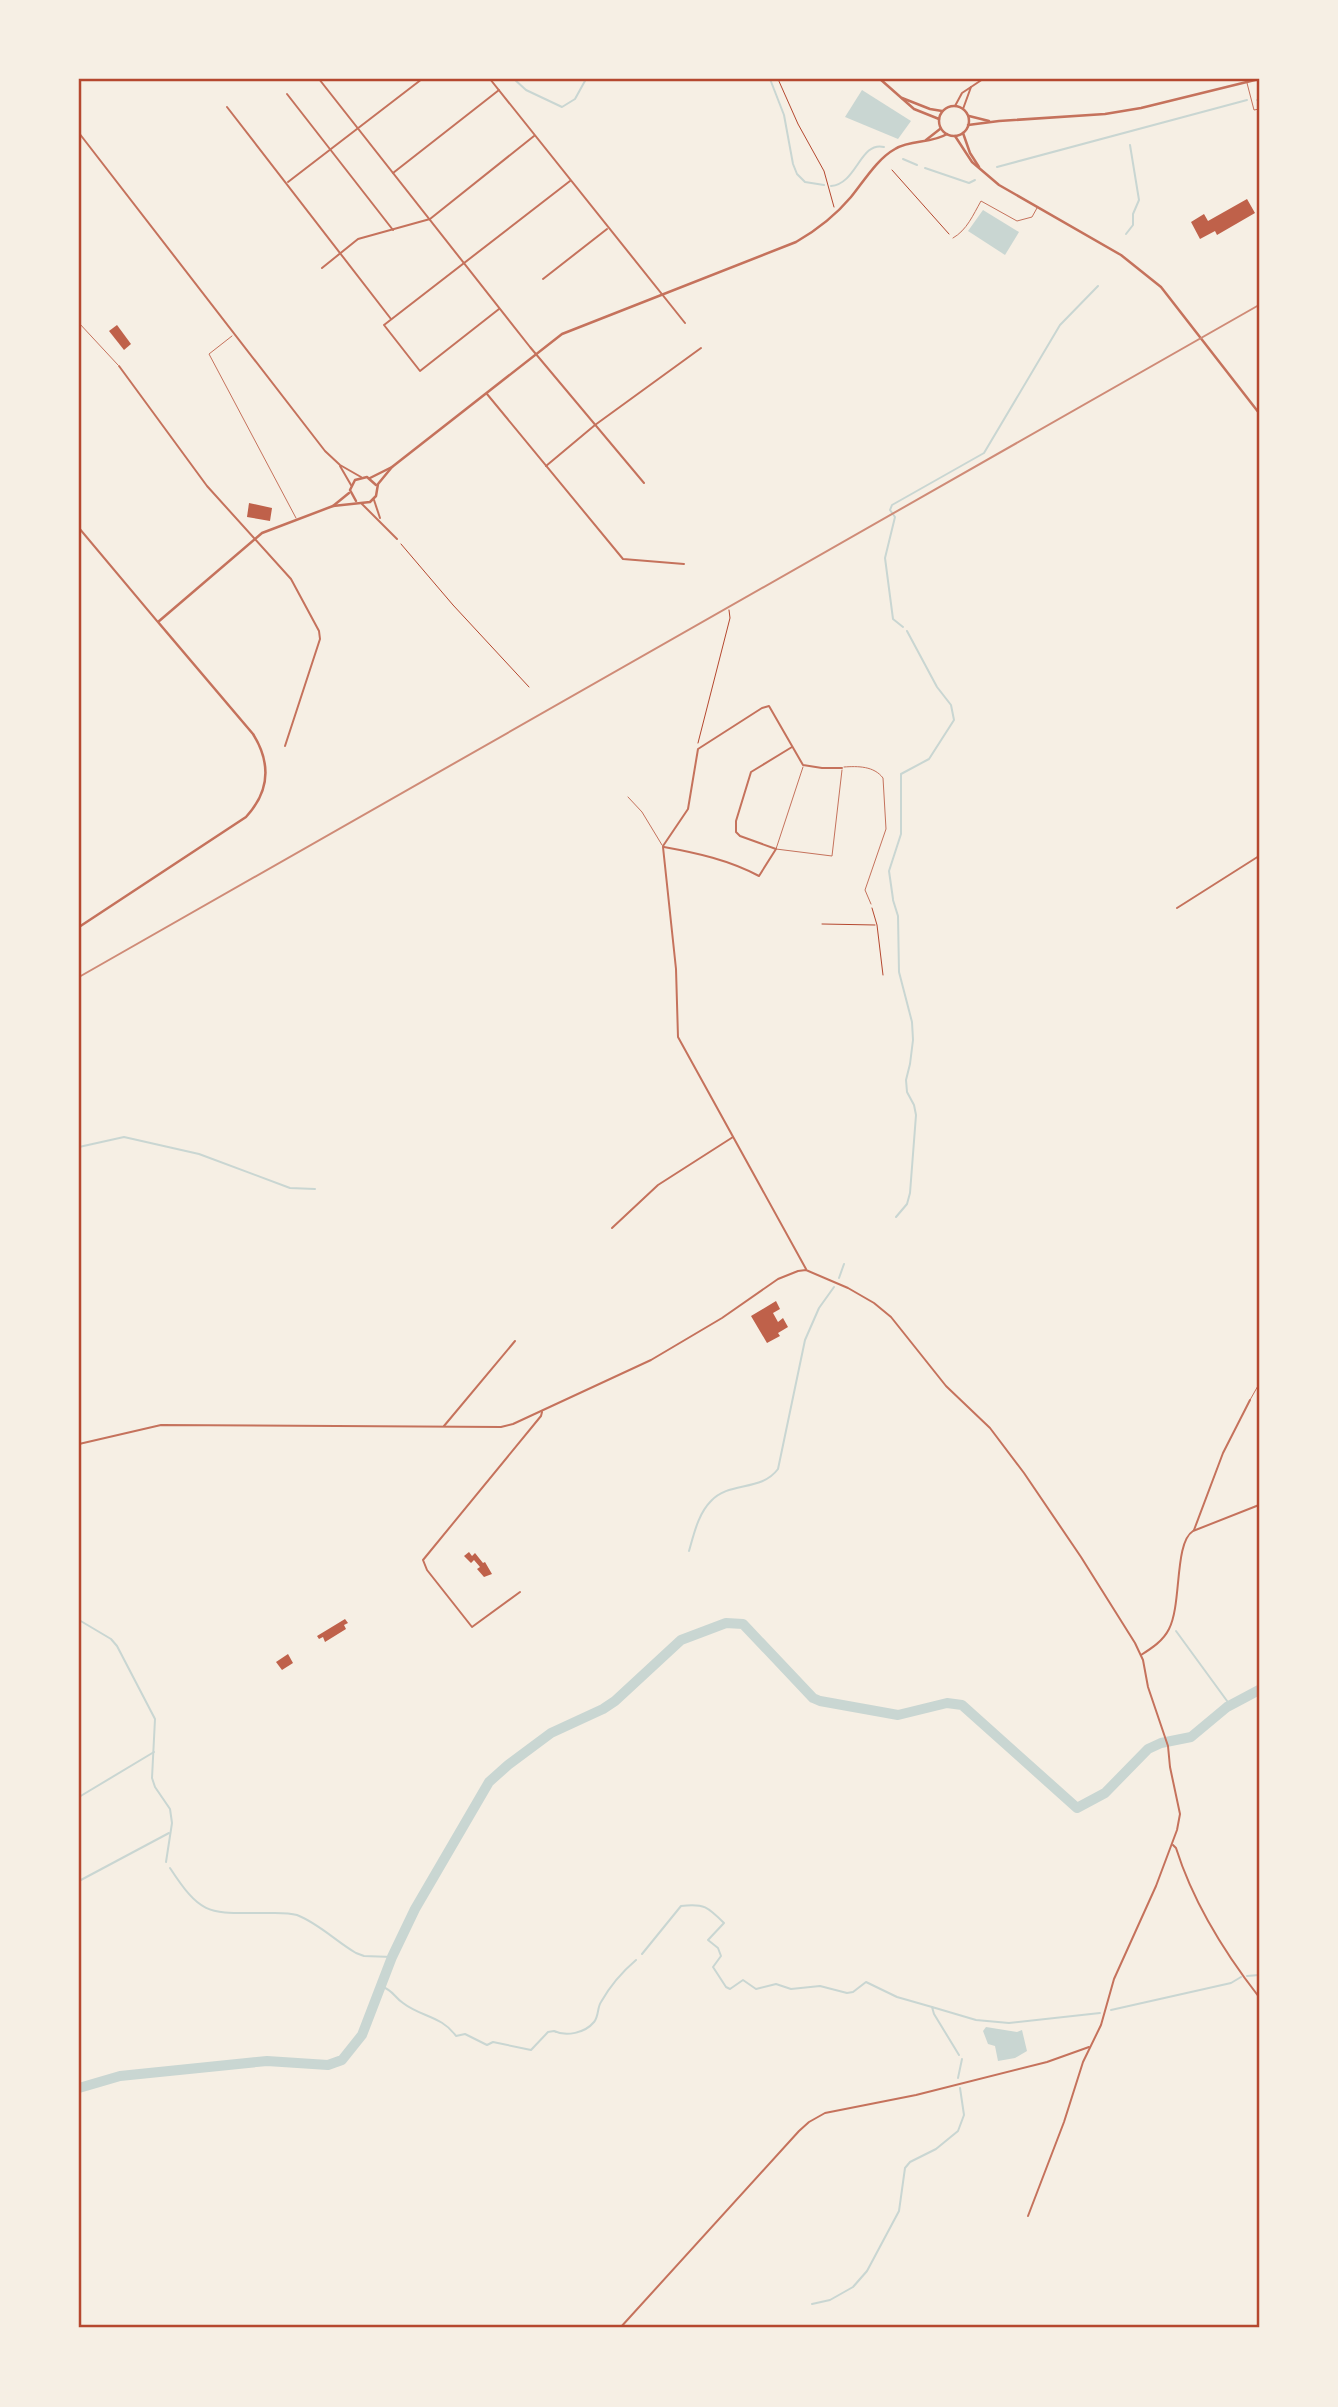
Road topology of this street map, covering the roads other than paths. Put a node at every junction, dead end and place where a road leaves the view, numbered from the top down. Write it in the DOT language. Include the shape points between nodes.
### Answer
graph roads {
  1 [pos="319,79"];
  2 [pos="422,79"];
  3 [pos="490,79"];
  4 [pos="880,79"];
  5 [pos="983,79"];
  6 [pos="1259,79"];
  7 [pos="1247,82"];
  8 [pos="972,86"];
  9 [pos="499,90"];
  10 [pos="287,93"];
  11 [pos="899,97"];
  12 [pos="955,106"];
  13 [pos="227,107"];
  14 [pos="963,109"];
  15 [pos="1259,109"];
  16 [pos="943,111"];
  17 [pos="968,116"];
  18 [pos="939,119"];
  19 [pos="989,121"];
  20 [pos="968,125"];
  21 [pos="357,127"];
  22 [pos="941,128"];
  23 [pos="79,133"];
  24 [pos="963,133"];
  25 [pos="947,134"];
  26 [pos="534,136"];
  27 [pos="954,136"];
  28 [pos="926,140"];
  29 [pos="329,148"];
  30 [pos="981,170"];
  31 [pos="392,173"];
  32 [pos="570,181"];
  33 [pos="287,183"];
  34 [pos="1037,208"];
  35 [pos="430,219"];
  36 [pos="608,228"];
  37 [pos="394,231"];
  38 [pos="953,238"];
  39 [pos="341,253"];
  40 [pos="465,263"];
  41 [pos="322,268"];
  42 [pos="543,279"];
  43 [pos="661,295"];
  44 [pos="499,308"];
  45 [pos="391,319"];
  46 [pos="79,323"];
  47 [pos="685,323"];
  48 [pos="234,334"];
  49 [pos="701,348"];
  50 [pos="536,354"];
  51 [pos="119,366"];
  52 [pos="486,393"];
  53 [pos="1259,413"];
  54 [pos="595,425"];
  55 [pos="340,465"];
  56 [pos="545,466"];
  57 [pos="392,467"];
  58 [pos="360,477"];
  59 [pos="370,478"];
  60 [pos="644,483"];
  61 [pos="351,486"];
  62 [pos="377,487"];
  63 [pos="351,491"];
  64 [pos="374,499"];
  65 [pos="360,503"];
  66 [pos="333,506"];
  67 [pos="380,519"];
  68 [pos="297,520"];
  69 [pos="79,528"];
  70 [pos="255,538"];
  71 [pos="397,539"];
  72 [pos="684,564"];
  73 [pos="158,622"];
  74 [pos="285,746"];
  75 [pos="792,747"];
  76 [pos="803,765"];
  77 [pos="842,768"];
  78 [pos="628,797"];
  79 [pos="663,847"];
  80 [pos="776,849"];
  81 [pos="1259,856"];
  82 [pos="759,876"];
  83 [pos="758,881"];
  84 [pos="871,904"];
  85 [pos="1177,908"];
  86 [pos="79,927"];
  87 [pos="734,1137"];
  88 [pos="612,1228"];
  89 [pos="806,1270"];
  90 [pos="515,1341"];
  91 [pos="1259,1384"];
  92 [pos="1250,1400"];
  93 [pos="542,1411"];
  94 [pos="443,1427"];
  95 [pos="79,1444"];
  96 [pos="1259,1505"];
  97 [pos="1193,1531"];
  98 [pos="520,1592"];
  99 [pos="1140,1655"];
  100 [pos="1172,1844"];
  101 [pos="1259,1997"];
  102 [pos="1090,2047"];
  103 [pos="1028,2216"];
  104 [pos="620,2328"];
  1 -- 21 [label="street"];
  2 -- 21 [label="street"];
  3 -- 9 [label="street"];
  4 -- 11 [label="street"];
  5 -- 8 [label="street"];
  6 -- 7 [label="street"];
  7 -- 15 [label="lane" via="1254,110"];
  7 -- 19 [label="street" via="1105,114"];
  8 -- 12 [label="street"];
  8 -- 14 [label="street"];
  9 -- 26 [label="street"];
  9 -- 31 [label="street"];
  10 -- 29 [label="street"];
  11 -- 16 [label="street"];
  11 -- 18 [label="street"];
  12 -- 14 [label="street"];
  12 -- 16 [label="street"];
  13 -- 33 [label="street"];
  14 -- 17 [label="street"];
  16 -- 18 [label="street"];
  17 -- 19 [label="street"];
  17 -- 20 [label="street"];
  18 -- 22 [label="street"];
  19 -- 20 [label="street"];
  20 -- 24 [label="street"];
  21 -- 29 [label="street"];
  21 -- 31 [label="street"];
  22 -- 25 [label="street"];
  22 -- 28 [label="street"];
  23 -- 48 [label="street"];
  24 -- 27 [label="street"];
  24 -- 30 [label="street"];
  25 -- 27 [label="street"];
  25 -- 28 [label="street"];
  26 -- 32 [label="street"];
  26 -- 35 [label="street"];
  27 -- 30 [label="street"];
  28 -- 43 [label="street" via="889,153 812,232 784,248"];
  29 -- 33 [label="street"];
  29 -- 37 [label="street"];
  30 -- 34 [label="street"];
  31 -- 35 [label="street"];
  32 -- 36 [label="street"];
  32 -- 40 [label="street"];
  33 -- 39 [label="street"];
  34 -- 38 [label="lane" via="1032,217 1017,222 981,201 971,221"];
  34 -- 53 [label="street" via="1147,273 1175,301"];
  35 -- 37 [label="street"];
  35 -- 40 [label="street"];
  36 -- 42 [label="street"];
  36 -- 43 [label="street"];
  37 -- 39 [label="street" via="365,236"];
  39 -- 41 [label="street"];
  39 -- 45 [label="street"];
  40 -- 44 [label="street"];
  40 -- 45 [label="street"];
  43 -- 47 [label="street"];
  43 -- 50 [label="street" via="568,331"];
  44 -- 45 [label="street" via="420,370 384,325"];
  44 -- 50 [label="street"];
  46 -- 51 [label="lane"];
  48 -- 55 [label="street" via="324,451"];
  48 -- 68 [label="lane" via="209,354"];
  49 -- 54 [label="street"];
  50 -- 52 [label="street"];
  50 -- 54 [label="street"];
  51 -- 70 [label="street" via="206,486"];
  52 -- 56 [label="street"];
  52 -- 57 [label="street"];
  54 -- 56 [label="street"];
  54 -- 60 [label="street"];
  55 -- 58 [label="street"];
  55 -- 61 [label="street"];
  56 -- 72 [label="street" via="623,559"];
  57 -- 59 [label="street"];
  57 -- 62 [label="street"];
  58 -- 59 [label="street"];
  58 -- 61 [label="street"];
  59 -- 62 [label="street"];
  61 -- 63 [label="street"];
  62 -- 64 [label="street"];
  63 -- 65 [label="street"];
  63 -- 66 [label="street"];
  64 -- 65 [label="street"];
  64 -- 67 [label="street"];
  65 -- 66 [label="street"];
  65 -- 67 [label="street"];
  66 -- 68 [label="street"];
  67 -- 71 [label="street"];
  68 -- 70 [label="street"];
  69 -- 73 [label="street"];
  70 -- 73 [label="street"];
  70 -- 74 [label="street" via="291,579 320,636"];
  73 -- 86 [label="street" via="253,734 262,749 263,789 246,817"];
  75 -- 76 [label="street"];
  75 -- 79 [label="street" via="769,706 698,749 688,809"];
  75 -- 80 [label="street" via="751,772 736,821 740,836"];
  76 -- 77 [label="street"];
  76 -- 80 [label="lane"];
  77 -- 80 [label="lane" via="832,856"];
  77 -- 84 [label="lane" via="871,769 883,778 886,829 865,890"];
  78 -- 79 [label="lane"];
  79 -- 82 [label="street" via="706,856"];
  79 -- 87 [label="street" via="678,1037"];
  80 -- 82 [label="street"];
  81 -- 85 [label="street"];
  82 -- 83 [label="lane"];
  87 -- 88 [label="street" via="657,1185"];
  87 -- 89 [label="street"];
  89 -- 93 [label="street" via="778,1279 651,1360"];
  89 -- 99 [label="street" via="882,1308 946,1386 990,1428 1081,1557"];
  90 -- 94 [label="street"];
  91 -- 92 [label="lane"];
  92 -- 97 [label="street" via="1223,1453"];
  93 -- 94 [label="street" via="501,1427"];
  93 -- 98 [label="street" via="424,1560 472,1627"];
  94 -- 95 [label="street" via="161,1425"];
  96 -- 97 [label="street"];
  97 -- 99 [label="street" via="1181,1550 1173,1619 1160,1641"];
  99 -- 100 [label="street" via="1168,1746 1180,1808"];
  100 -- 101 [label="street" via="1224,1948"];
  100 -- 102 [label="street"];
  102 -- 103 [label="street"];
  102 -- 104 [label="street" via="1039,2064 817,2116"];
}
